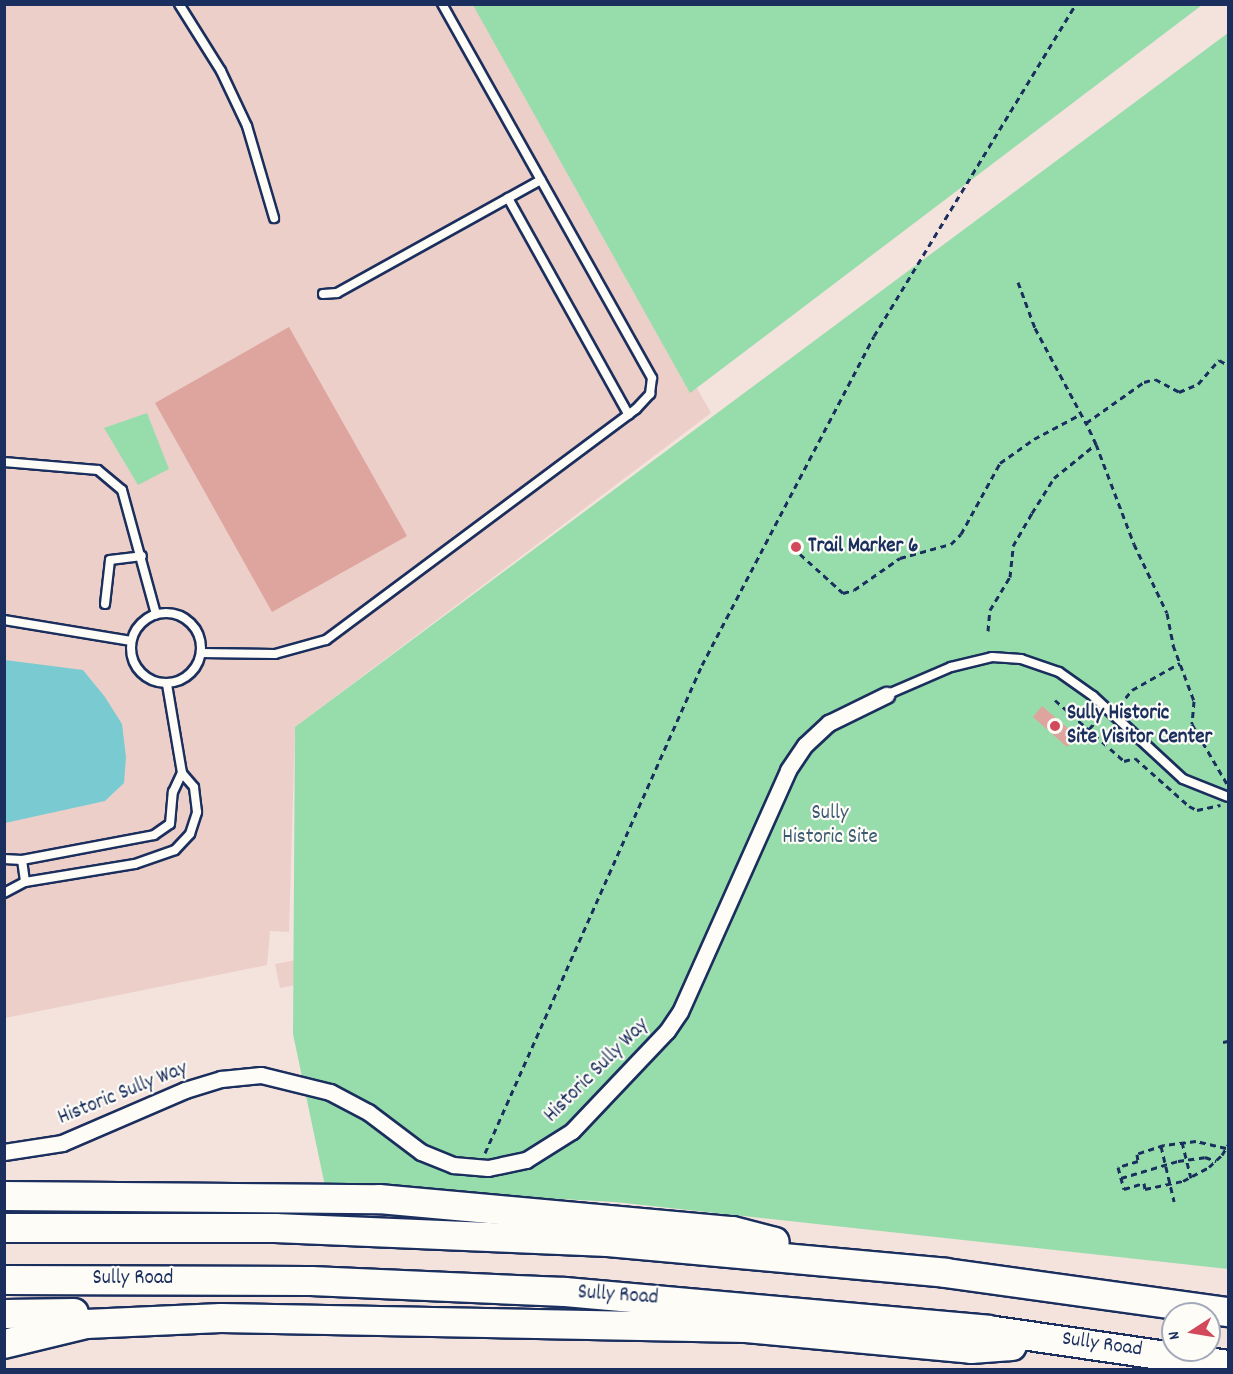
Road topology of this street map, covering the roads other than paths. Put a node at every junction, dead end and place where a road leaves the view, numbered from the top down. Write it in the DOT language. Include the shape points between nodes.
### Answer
graph roads {
  1 [pos="179,4"];
  2 [pos="442,4"];
  3 [pos="542,180"];
  4 [pos="508,198"];
  5 [pos="274,218"];
  6 [pos="323,294"];
  7 [pos="629,415"];
  8 [pos="4,462"];
  9 [pos="141,556"];
  10 [pos="105,604"];
  11 [pos="156,614"];
  12 [pos="4,620"];
  13 [pos="131,641"];
  14 [pos="201,653"];
  15 [pos="167,684"];
  16 [pos="886,695"];
  17 [pos="182,772"];
  18 [pos="1228,797"];
  19 [pos="4,859"];
  20 [pos="22,860"];
  21 [pos="25,882"];
  22 [pos="4,893"];
  23 [pos="4,1152"];
  24 [pos="4,1184"];
  25 [pos="109,1195"];
  26 [pos="4,1196"];
  27 [pos="4,1228"];
  28 [pos="861,1264"];
  29 [pos="4,1280"];
  30 [pos="1228,1312"];
  31 [pos="4,1314"];
  32 [pos="221,1318"];
  33 [pos="1070,1340"];
  34 [pos="4,1344"];
  35 [pos="1228,1365"];
  1 -- 5 [label="lane" via="221,71 247,126"];
  2 -- 3 [label="lane"];
  3 -- 4 [label="lane"];
  3 -- 7 [label="lane" via="652,378 650,394"];
  4 -- 6 [label="lane" via="337,293"];
  4 -- 7 [label="lane"];
  7 -- 14 [label="lane" via="326,640 275,654"];
  8 -- 9 [label="lane" via="98,470 122,490"];
  9 -- 10 [label="lane" via="110,560"];
  9 -- 11 [label="lane"];
  11 -- 13 [label="lane" via="140,624"];
  11 -- 14 [label="lane" via="179,615 189,621 197,630"];
  12 -- 13 [label="lane"];
  13 -- 15 [label="lane" via="139,671"];
  14 -- 15 [label="lane" via="193,671"];
  15 -- 17 [label="lane"];
  16 -- 18 [label="lane" via="951,667 992,657 1021,659 1059,672 1093,696 1183,779"];
  16 -- 23 [label="street, Historic Sully Way" via="829,723 794,761 668,1031 572,1131 526,1160 478,1168 453,1165 429,1156 368,1112 330,1092 261,1075 221,1079 185,1090 62,1143"];
  17 -- 20 [label="lane" via="173,792 170,824 154,835"];
  17 -- 21 [label="lane" via="194,787 196,812 190,834 176,850 135,864"];
  19 -- 20 [label="lane"];
  20 -- 21 [label="lane"];
  21 -- 22 [label="lane"];
  24 -- 25 [label="highway"];
  25 -- 26 [label="highway"];
  25 -- 28 [label="highway" via="334,1197 488,1207 733,1231"];
  27 -- 28 [label="highway" via="243,1227 442,1233 693,1248"];
  28 -- 30 [label="highway"];
  29 -- 33 [label="highway, Sully Road" via="278,1280 494,1287 748,1306"];
  31 -- 32 [label="highway" via="156,1313"];
  32 -- 33 [label="highway" via="746,1328 971,1350"];
  32 -- 34 [label="highway" via="86,1324"];
  33 -- 35 [label="highway, Sully Road"];
}
